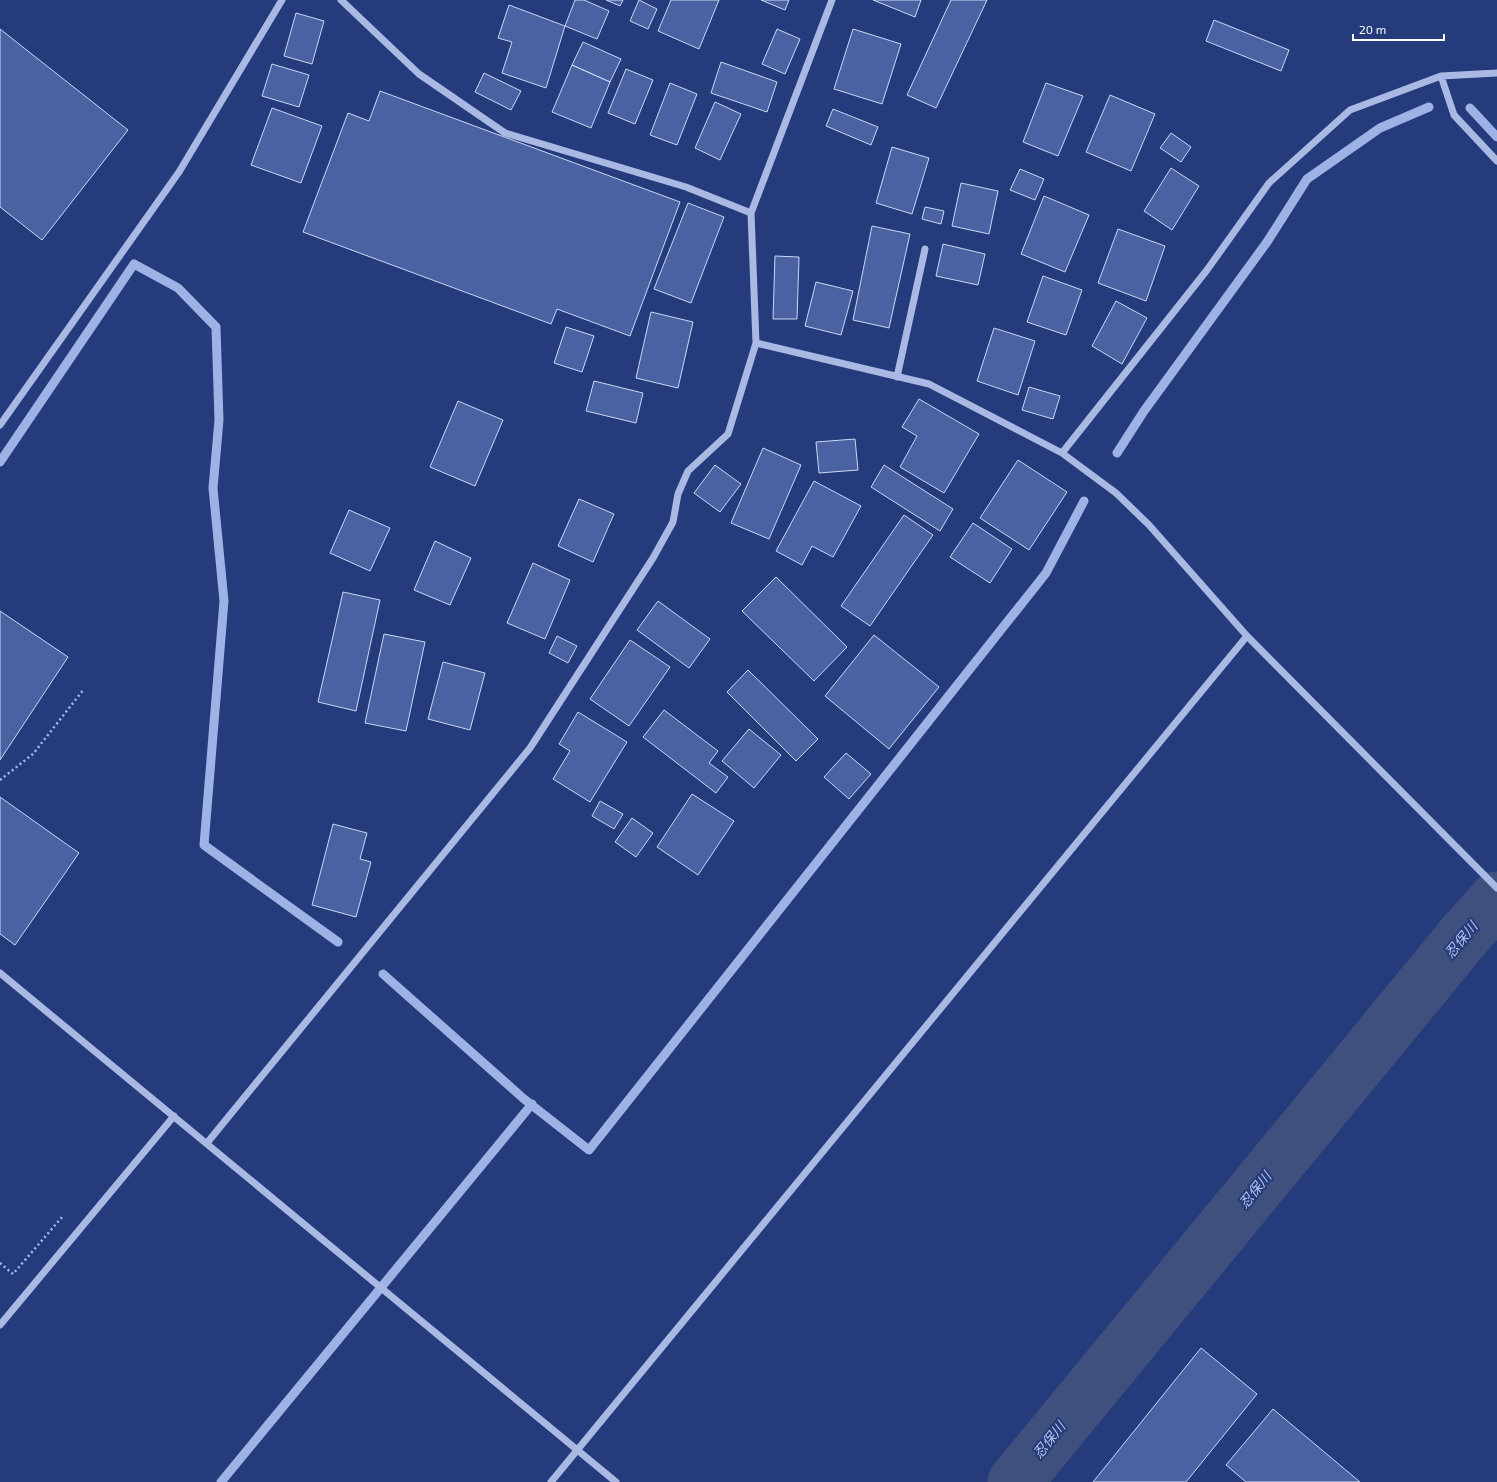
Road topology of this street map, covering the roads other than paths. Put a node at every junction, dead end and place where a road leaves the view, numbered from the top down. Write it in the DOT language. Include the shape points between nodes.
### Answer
graph roads {
  1 [pos="282,0"];
  2 [pos="341,0"];
  3 [pos="832,0"];
  4 [pos="1497,73"];
  5 [pos="1441,76"];
  6 [pos="1497,161"];
  7 [pos="751,213"];
  8 [pos="925,249"];
  9 [pos="756,343"];
  10 [pos="897,376"];
  11 [pos="0,425"];
  12 [pos="1062,453"];
  13 [pos="1247,636"];
  14 [pos="1497,888"];
  15 [pos="0,974"];
  16 [pos="174,1116"];
  17 [pos="206,1143"];
  18 [pos="0,1325"];
  19 [pos="577,1451"];
  20 [pos="551,1482"];
  21 [pos="616,1482"];
  1 -- 11 [label="street" via="178,172"];
  2 -- 7 [label="street" via="419,74 505,133 686,187"];
  3 -- 7 [label="street"];
  4 -- 5 [label="street"];
  5 -- 6 [label="street" via="1454,115"];
  5 -- 12 [label="street" via="1350,110 1269,183 1207,270"];
  7 -- 9 [label="street"];
  8 -- 10 [label="street"];
  9 -- 10 [label="street"];
  9 -- 17 [label="street" via="728,434 688,471 678,494 673,522 653,558 530,748"];
  10 -- 12 [label="street" via="929,384"];
  12 -- 13 [label="street" via="1116,493 1150,525"];
  13 -- 14 [label="street"];
  13 -- 19 [label="street"];
  15 -- 16 [label="street"];
  16 -- 17 [label="street"];
  16 -- 18 [label="street"];
  17 -- 19 [label="street"];
  19 -- 20 [label="street"];
  19 -- 21 [label="street"];
}
